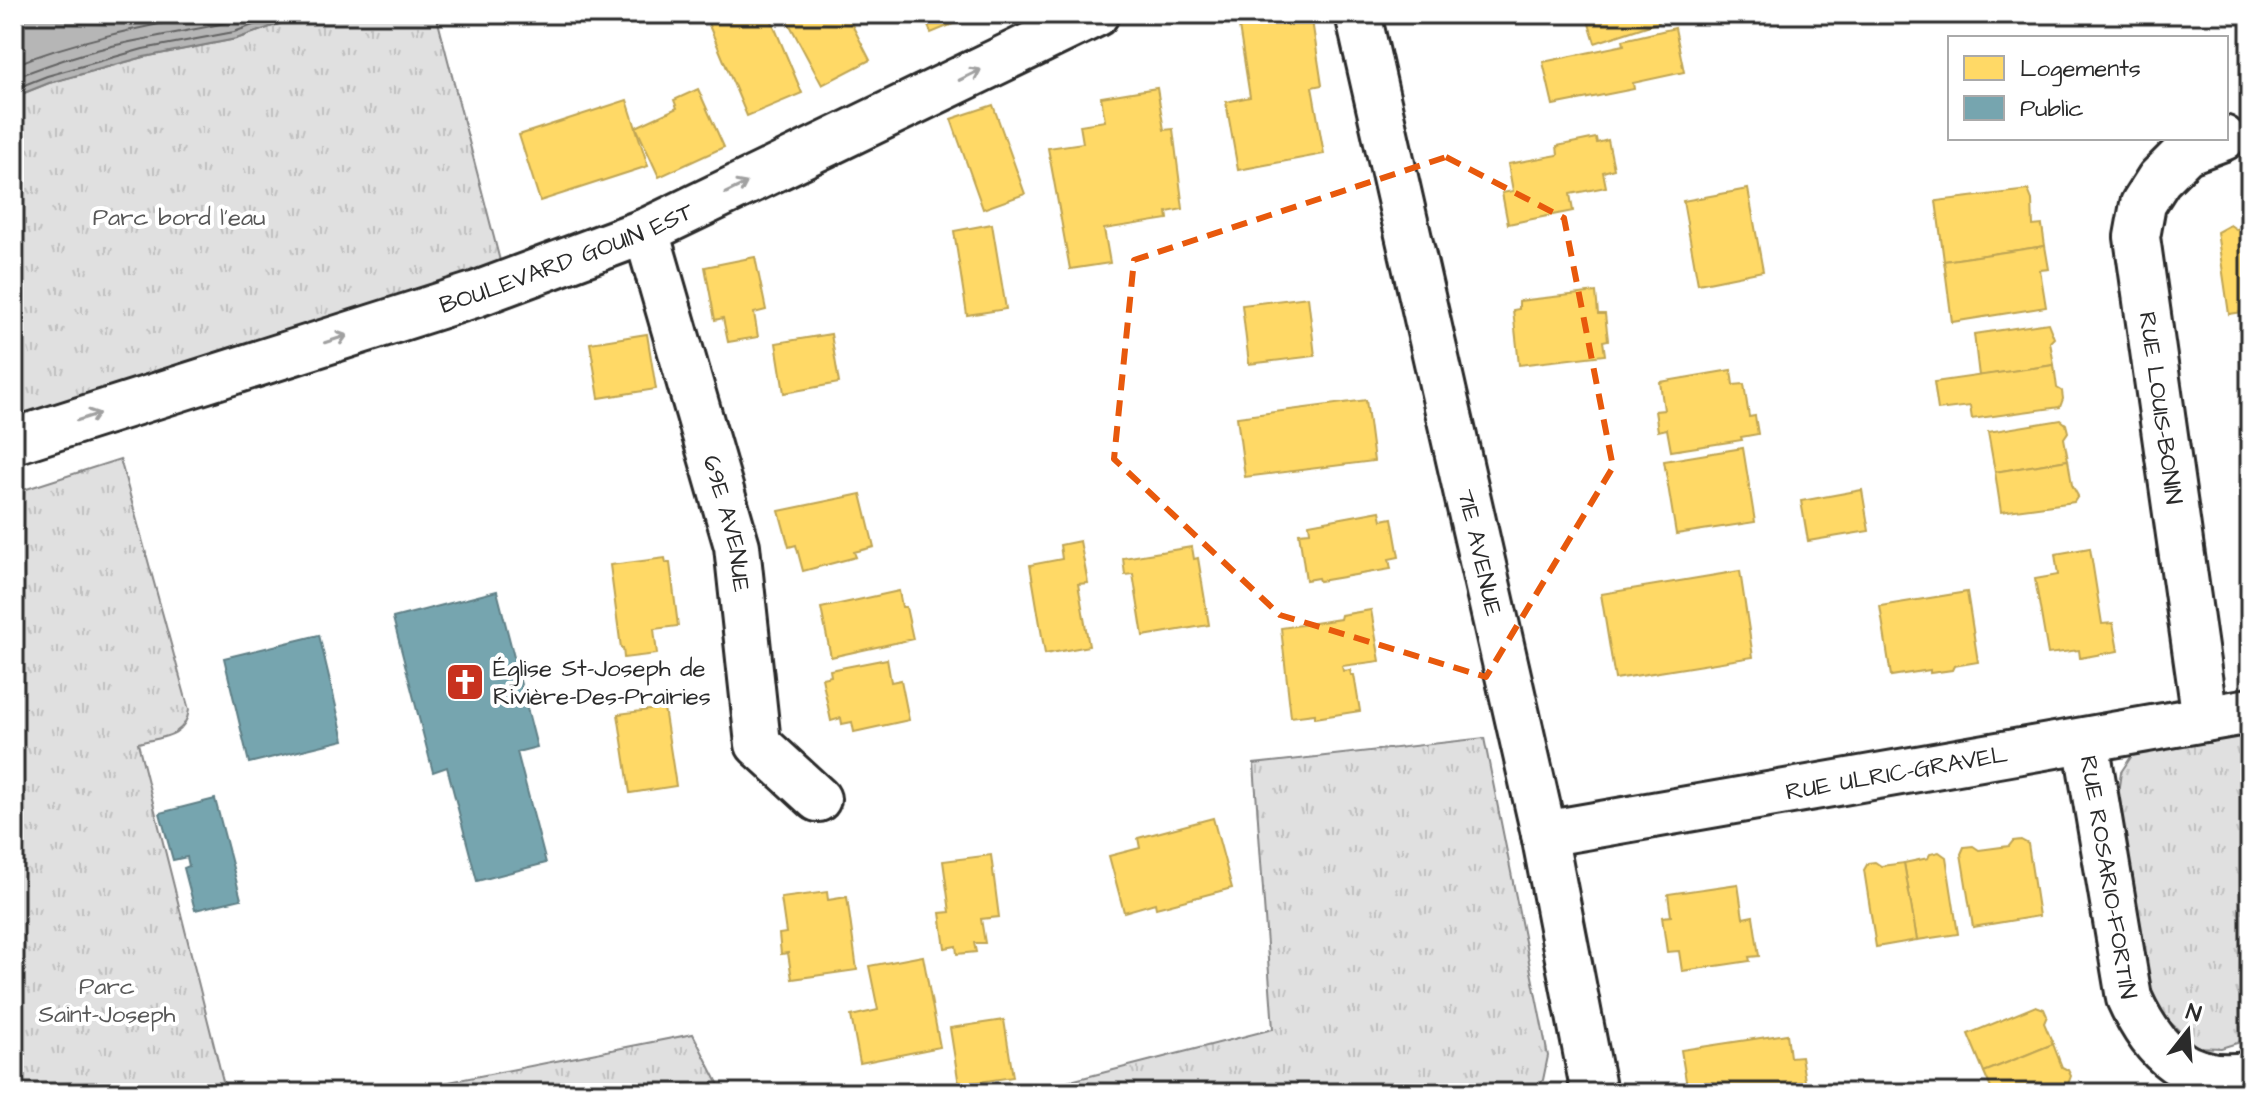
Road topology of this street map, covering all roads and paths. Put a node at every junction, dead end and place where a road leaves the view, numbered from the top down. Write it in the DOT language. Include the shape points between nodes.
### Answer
graph roads {
  1 [pos="1096,14"];
  2 [pos="1358,14"];
  3 [pos="2250,133"];
  4 [pos="2228,136"];
  5 [pos="2216,140"];
  6 [pos="646,231"];
  7 [pos="14,441"];
  8 [pos="2250,711"];
  9 [pos="2205,719"];
  10 [pos="2086,741"];
  11 [pos="818,799"];
  12 [pos="1544,834"];
  13 [pos="2250,1074"];
  14 [pos="1594,1093"];
  6 -- 1 [label="street, BOULEVARD GOUIN EST, one-way"];
  2 -- 12 [label="street, 71E AVENUE"];
  3 -- 4 [label="street, RUE LOUIS-BONIN"];
  5 -- 9 [label="street, RUE LOUIS-BONIN" via="2186,152 2159,179 2143,204 2137,237"];
  7 -- 6 [label="street, BOULEVARD GOUIN EST, one-way" via="477,294"];
  6 -- 11 [label="street, 69E AVENUE" via="737,546 758,744"];
  8 -- 9 [label="street, RUE ULRIC-GRAVEL"];
  9 -- 10 [label="street, RUE ULRIC-GRAVEL"];
  10 -- 12 [label="street, RUE ULRIC-GRAVEL"];
  10 -- 13 [label="street, RUE ROSARIO-FORTIN" via="2129,998 2140,1023 2155,1045 2181,1066 2219,1077"];
  12 -- 14 [label="street, 71E AVENUE"];
}
